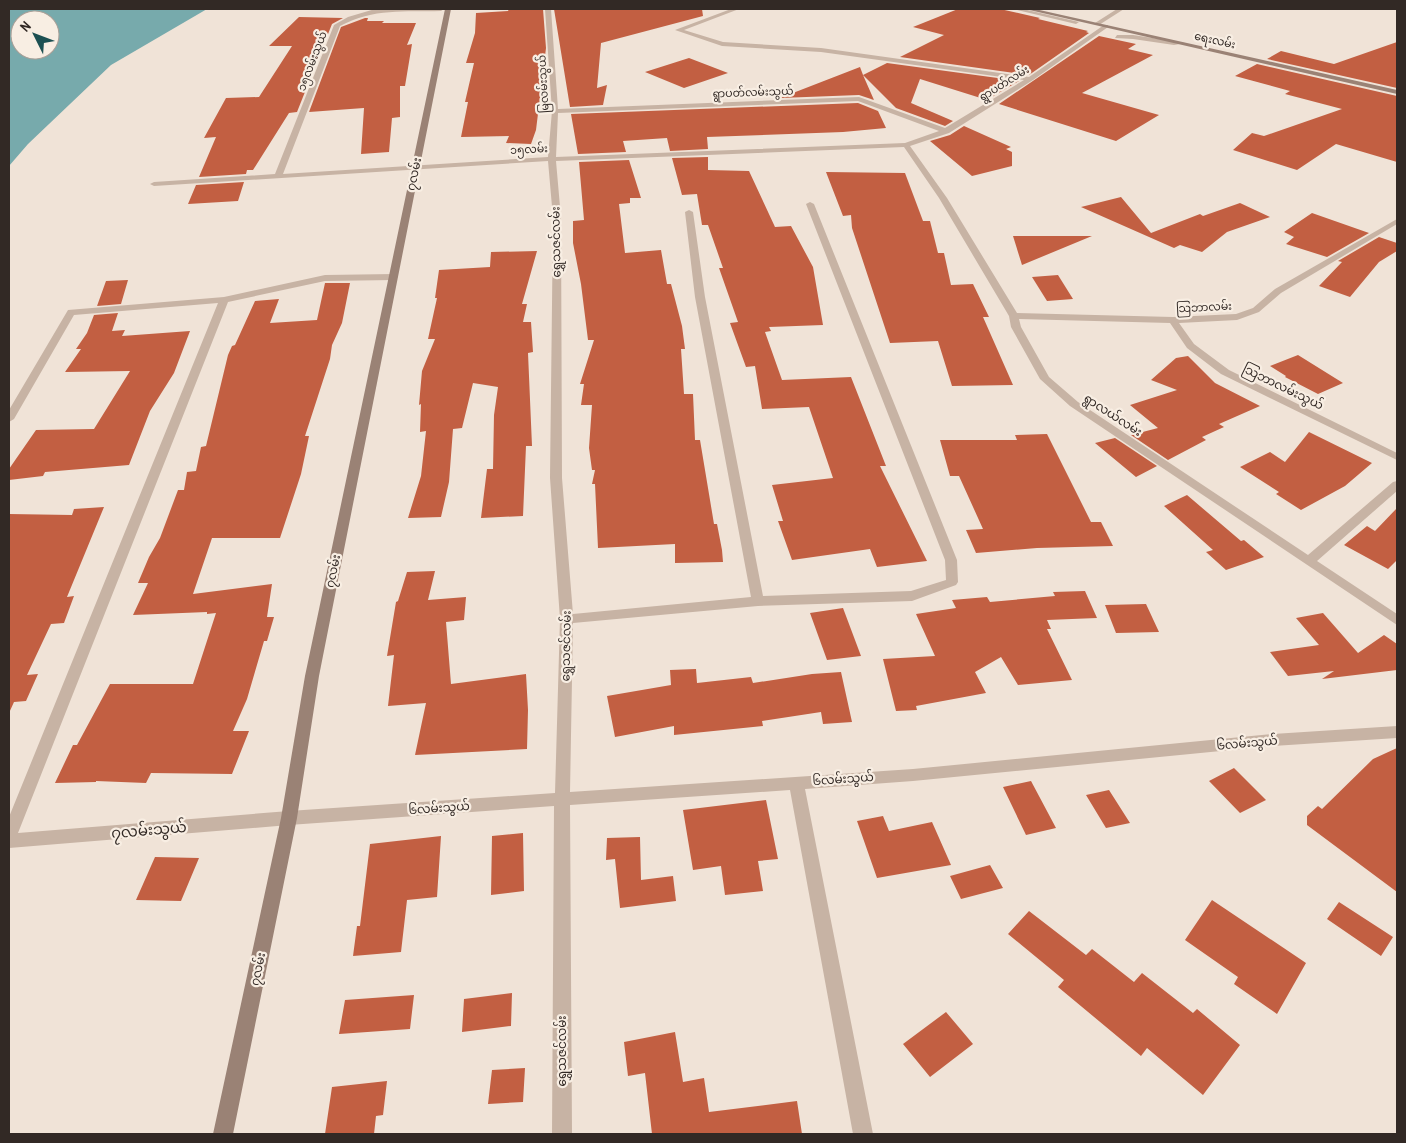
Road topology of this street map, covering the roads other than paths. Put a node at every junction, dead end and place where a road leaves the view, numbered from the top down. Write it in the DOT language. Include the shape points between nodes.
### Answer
graph roads {
  1 [pos="441,9"];
  2 [pos="448,9"];
  3 [pos="548,9"];
  4 [pos="736,9"];
  5 [pos="1016,9"];
  6 [pos="1028,9"];
  7 [pos="1121,9"];
  8 [pos="1076,22"];
  9 [pos="1097,24"];
  10 [pos="1106,26"];
  11 [pos="1117,37"];
  12 [pos="1182,43"];
  13 [pos="1031,79"];
  14 [pos="1397,92"];
  15 [pos="555,111"];
  16 [pos="946,131"];
  17 [pos="906,145"];
  18 [pos="552,159"];
  19 [pos="415,169"];
  20 [pos="278,177"];
  21 [pos="154,184"];
  22 [pos="810,204"];
  23 [pos="689,212"];
  24 [pos="1397,221"];
  25 [pos="1393,229"];
  26 [pos="394,277"];
  27 [pos="224,300"];
  28 [pos="1014,316"];
  29 [pos="1173,320"];
  30 [pos="9,419"];
  31 [pos="1397,457"];
  32 [pos="1397,486"];
  33 [pos="1310,560"];
  34 [pos="758,601"];
  35 [pos="567,619"];
  36 [pos="1397,620"];
  37 [pos="1397,732"];
  38 [pos="796,782"];
  39 [pos="562,800"];
  40 [pos="289,818"];
  41 [pos="9,836"];
  42 [pos="9,842"];
  43 [pos="223,1134"];
  44 [pos="562,1134"];
  45 [pos="863,1134"];
  1 -- 20 [label="street, ၁၅လမ်းသွယ်" via="376,10 352,16 337,25"];
  2 -- 19 [label="street, ၇လမ်း"];
  3 -- 15 [label="street, မြလမ်းသွယ်"];
  4 -- 13 [label="street" via="678,30 722,44 821,50"];
  5 -- 8 [label="street"];
  6 -- 9 [label="street, ရေးလမ်း"];
  7 -- 9 [label="street"];
  9 -- 10 [label="street, ရေးလမ်း"];
  10 -- 12 [label="street, ရေးလမ်း"];
  10 -- 13 [label="street, ရွာပတ်လမ်း"];
  11 -- 12 [label="street" via="1126,35 1160,43"];
  12 -- 14 [label="street, ရေးလမ်း"];
  13 -- 16 [label="street, ရွာပတ်လမ်း"];
  15 -- 16 [label="street, ရွာပတ်လမ်းသွယ်" via="859,99"];
  15 -- 18 [label="street, မြလမ်းသွယ်"];
  16 -- 17 [label="street, ရွာပတ်လမ်း"];
  17 -- 18 [label="street, ၁၅လမ်း"];
  17 -- 28 [label="street, ရွာလယ်လမ်း" via="943,198"];
  18 -- 19 [label="street, ၁၅လမ်း"];
  18 -- 35 [label="street, ရွှေသဇင်လမ်း" via="557,218 556,478"];
  19 -- 20 [label="street, ၁၅လမ်း"];
  19 -- 26 [label="street, ၇လမ်း"];
  20 -- 21 [label="street, ၁၅လမ်း"];
  22 -- 34 [label="street" via="951,560 952,582 912,596"];
  23 -- 34 [label="street" via="702,306"];
  24 -- 25 [label="street, သြဘာလမ်း"];
  25 -- 29 [label="street, သြဘာလမ်း" via="1286,286 1256,310 1237,317"];
  26 -- 27 [label="street" via="325,278"];
  26 -- 40 [label="street, ၇လမ်း" via="312,676"];
  27 -- 30 [label="street" via="71,312"];
  27 -- 41 [label="street"];
  28 -- 29 [label="street, သြဘာလမ်း"];
  28 -- 33 [label="street, ရွာလယ်လမ်း" via="1016,327 1045,379 1074,404"];
  29 -- 31 [label="street, သြဘာလမ်းသွယ်" via="1190,346 1225,372"];
  32 -- 33 [label="street"];
  33 -- 36 [label="street, ရွာလယ်လမ်း"];
  34 -- 35 [label="street"];
  35 -- 39 [label="street, ရွှေသဇင်လမ်း"];
  37 -- 38 [label="street, ၆လမ်းသွယ်" via="1272,740 913,775"];
  38 -- 39 [label="street, ၆လမ်းသွယ်"];
  38 -- 45 [label="street"];
  39 -- 40 [label="street, ၆လမ်းသွယ်"];
  39 -- 44 [label="street, ရွှေသဇင်လမ်း"];
  40 -- 42 [label="street, ၇လမ်းသွယ်"];
  40 -- 43 [label="street, ၇လမ်း"];
}
